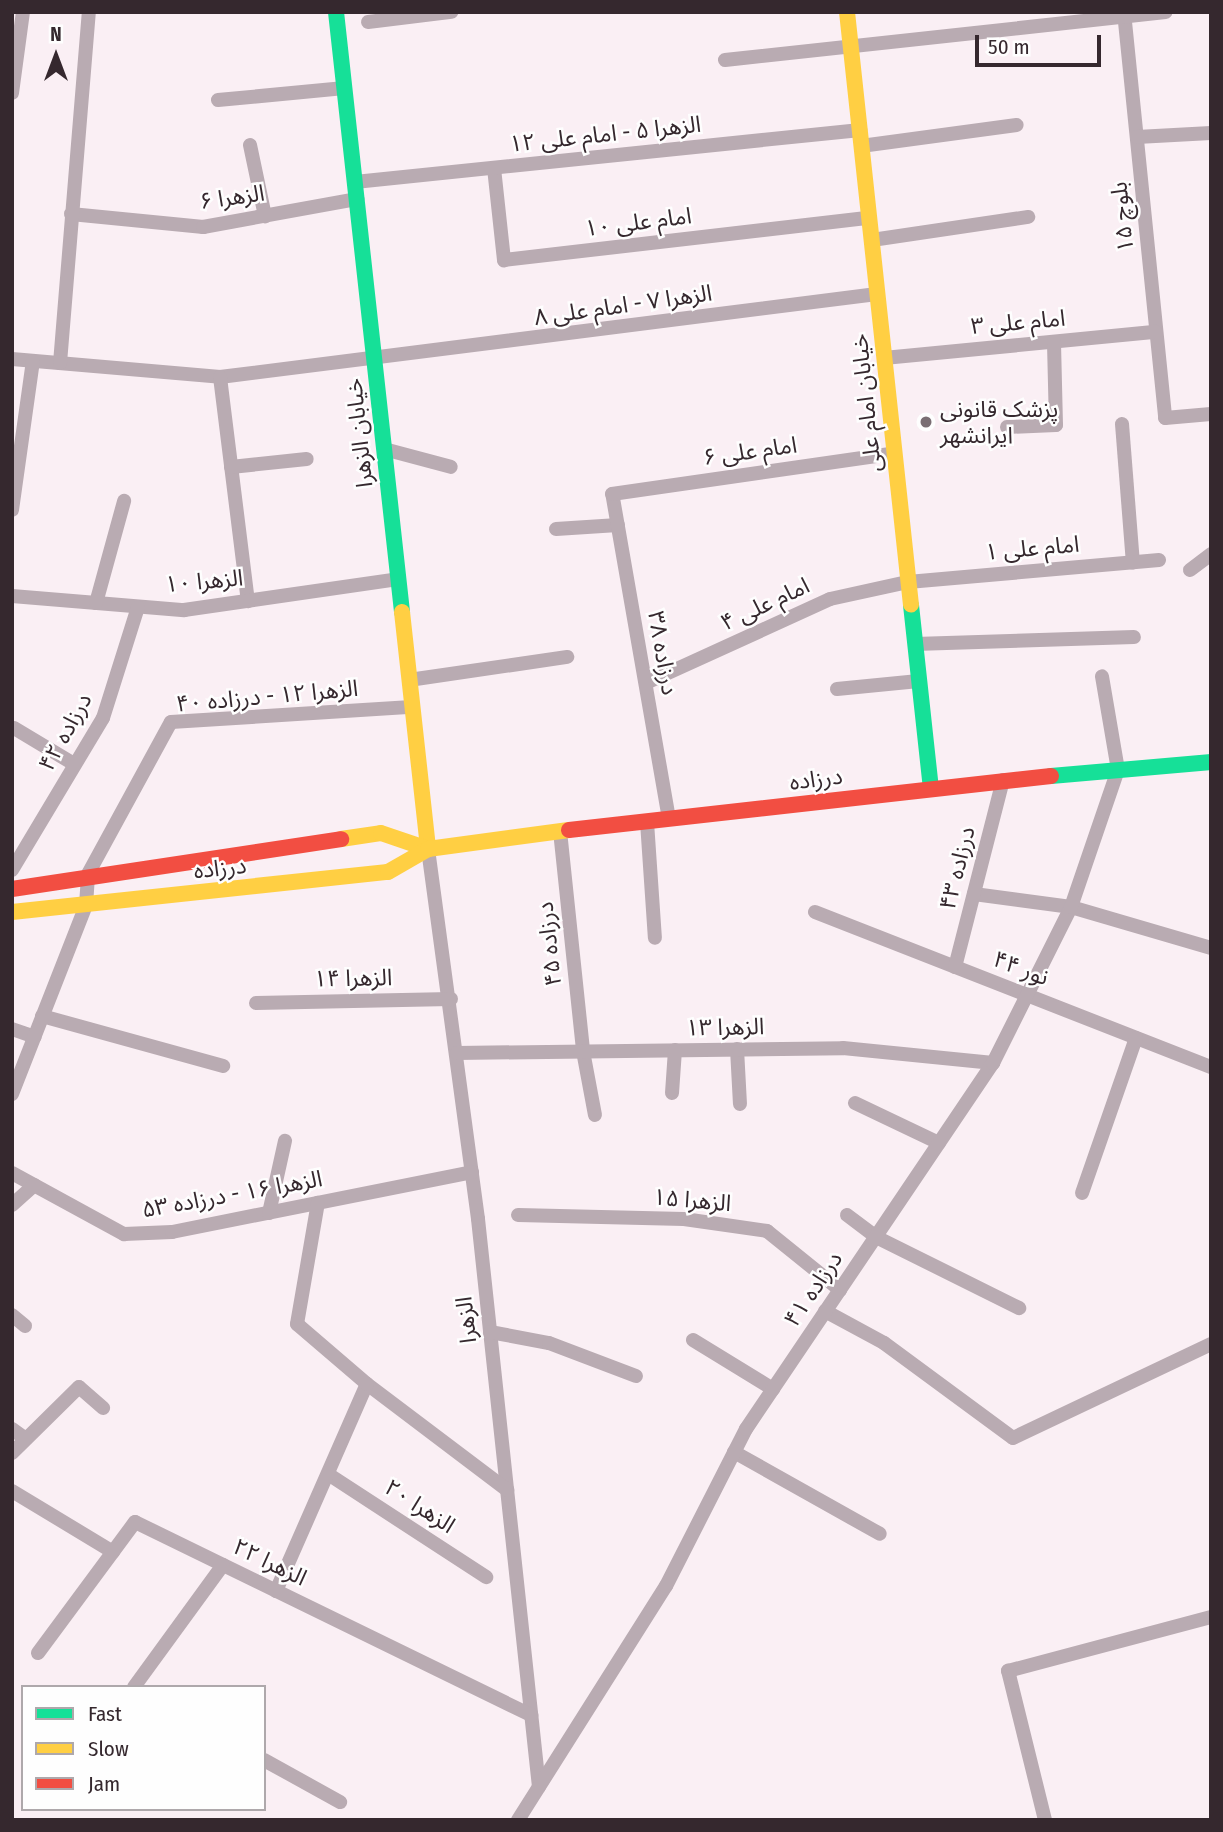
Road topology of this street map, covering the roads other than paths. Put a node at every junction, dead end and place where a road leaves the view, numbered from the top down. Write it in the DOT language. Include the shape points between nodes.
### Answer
graph roads {
  1 [pos="23,12"];
  2 [pos="89,12"];
  3 [pos="336,12"];
  4 [pos="450,12"];
  5 [pos="847,12"];
  6 [pos="1165,12"];
  7 [pos="1120,15"];
  8 [pos="368,22"];
  9 [pos="850,43"];
  10 [pos="725,60"];
  11 [pos="344,88"];
  12 [pos="12,93"];
  13 [pos="218,100"];
  14 [pos="1017,125"];
  15 [pos="1211,133"];
  16 [pos="1137,137"];
  17 [pos="861,138"];
  18 [pos="250,145"];
  19 [pos="494,168"];
  20 [pos="356,191"];
  21 [pos="71,214"];
  22 [pos="265,216"];
  23 [pos="1028,217"];
  24 [pos="869,218"];
  25 [pos="872,240"];
  26 [pos="877,294"];
  27 [pos="1156,332"];
  28 [pos="1054,342"];
  29 [pos="884,358"];
  30 [pos="12,359"];
  31 [pos="33,361"];
  32 [pos="374,361"];
  33 [pos="60,363"];
  34 [pos="220,377"];
  35 [pos="1211,414"];
  36 [pos="1122,424"];
  37 [pos="1007,427"];
  38 [pos="384,449"];
  39 [pos="895,453"];
  40 [pos="307,458"];
  41 [pos="231,467"];
  42 [pos="451,467"];
  43 [pos="612,494"];
  44 [pos="124,501"];
  45 [pos="12,510"];
  46 [pos="618,525"];
  47 [pos="556,529"];
  48 [pos="1211,554"];
  49 [pos="1159,560"];
  50 [pos="1133,563"];
  51 [pos="1189,570"];
  52 [pos="398,579"];
  53 [pos="908,582"];
  54 [pos="12,596"];
  55 [pos="248,601"];
  56 [pos="96,603"];
  57 [pos="138,607"];
  58 [pos="1134,637"];
  59 [pos="915,644"];
  60 [pos="567,657"];
  61 [pos="1102,676"];
  62 [pos="409,680"];
  63 [pos="919,681"];
  64 [pos="646,683"];
  65 [pos="837,689"];
  66 [pos="412,707"];
  67 [pos="14,728"];
  68 [pos="1211,762"];
  69 [pos="74,764"];
  70 [pos="1118,770"];
  71 [pos="1003,780"];
  72 [pos="931,789"];
  73 [pos="669,819"];
  74 [pos="647,822"];
  75 [pos="561,831"];
  76 [pos="428,849"];
  77 [pos="12,870"];
  78 [pos="88,874"];
  79 [pos="12,889"];
  80 [pos="974,894"];
  81 [pos="86,905"];
  82 [pos="1071,907"];
  83 [pos="12,912"];
  84 [pos="815,912"];
  85 [pos="654,938"];
  86 [pos="1211,948"];
  87 [pos="956,967"];
  88 [pos="1027,995"];
  89 [pos="451,999"];
  90 [pos="256,1003"];
  91 [pos="42,1016"];
  92 [pos="12,1029"];
  93 [pos="35,1037"];
  94 [pos="1136,1038"];
  95 [pos="737,1049"];
  96 [pos="675,1050"];
  97 [pos="583,1051"];
  98 [pos="457,1053"];
  99 [pos="993,1063"];
  100 [pos="223,1066"];
  101 [pos="1211,1067"];
  102 [pos="672,1093"];
  103 [pos="12,1094"];
  104 [pos="855,1102"];
  105 [pos="740,1104"];
  106 [pos="595,1115"];
  107 [pos="285,1141"];
  108 [pos="939,1143"];
  109 [pos="472,1172"];
  110 [pos="12,1173"];
  111 [pos="34,1185"];
  112 [pos="1082,1193"];
  113 [pos="318,1203"];
  114 [pos="12,1205"];
  115 [pos="270,1213"];
  116 [pos="518,1216"];
  117 [pos="847,1216"];
  118 [pos="876,1237"];
  119 [pos="840,1290"];
  120 [pos="1019,1308"];
  121 [pos="825,1311"];
  122 [pos="12,1315"];
  123 [pos="25,1326"];
  124 [pos="490,1332"];
  125 [pos="693,1340"];
  126 [pos="1211,1344"];
  127 [pos="636,1376"];
  128 [pos="367,1384"];
  129 [pos="773,1389"];
  130 [pos="103,1408"];
  131 [pos="12,1429"];
  132 [pos="26,1439"];
  133 [pos="734,1452"];
  134 [pos="12,1453"];
  135 [pos="328,1474"];
  136 [pos="507,1490"];
  137 [pos="12,1492"];
  138 [pos="880,1534"];
  139 [pos="113,1552"];
  140 [pos="223,1565"];
  141 [pos="486,1577"];
  142 [pos="276,1591"];
  143 [pos="1211,1617"];
  144 [pos="38,1653"];
  145 [pos="135,1685"];
  146 [pos="531,1715"];
  147 [pos="266,1761"];
  148 [pos="539,1787"];
  149 [pos="340,1802"];
  150 [pos="518,1820"];
  151 [pos="1045,1820"];
  1 -- 12 [label="street"];
  2 -- 21 [label="street"];
  3 -- 11 [label="main road, خیابان الزهرا"];
  4 -- 8 [label="street"];
  5 -- 9 [label="main road, خیابان امام علی"];
  6 -- 7 [label="street"];
  7 -- 9 [label="street"];
  7 -- 16 [label="street, بلوچ ۱۵"];
  9 -- 10 [label="street"];
  9 -- 17 [label="main road, خیابان امام علی"];
  11 -- 13 [label="street"];
  11 -- 20 [label="main road, خیابان الزهرا"];
  14 -- 17 [label="street, الزهرا ۵ - امام علی ۱۲"];
  15 -- 16 [label="street"];
  16 -- 27 [label="street, بلوچ ۱۵"];
  17 -- 19 [label="street, الزهرا ۵ - امام علی ۱۲"];
  17 -- 24 [label="main road, خیابان امام علی"];
  18 -- 22 [label="street"];
  19 -- 20 [label="street, الزهرا ۵ - امام علی ۱۲"];
  19 -- 24 [label="street, امام علی ۱۰" via="504,260"];
  20 -- 22 [label="street, الزهرا ۶"];
  20 -- 32 [label="main road, خیابان الزهرا"];
  21 -- 22 [label="street, الزهرا ۶" via="203,228"];
  21 -- 33 [label="street"];
  23 -- 25 [label="street"];
  24 -- 25 [label="main road, خیابان امام علی"];
  25 -- 26 [label="main road, خیابان امام علی"];
  26 -- 29 [label="main road, خیابان امام علی"];
  26 -- 32 [label="street, الزهرا ۷ - امام علی ۸"];
  27 -- 28 [label="street, امام علی ۳"];
  27 -- 35 [label="street, بلوچ ۱۵" via="1165,418"];
  28 -- 29 [label="street, امام علی ۳"];
  28 -- 37 [label="street" via="1056,425"];
  29 -- 39 [label="main road, خیابان امام علی"];
  30 -- 31 [label="street, الزهرا ۷ - امام علی ۸"];
  31 -- 33 [label="street, الزهرا ۷ - امام علی ۸"];
  31 -- 45 [label="street"];
  32 -- 34 [label="street, الزهرا ۷ - امام علی ۸"];
  32 -- 38 [label="main road, خیابان الزهرا"];
  33 -- 34 [label="street, الزهرا ۷ - امام علی ۸"];
  34 -- 41 [label="street"];
  36 -- 50 [label="street"];
  38 -- 42 [label="street"];
  38 -- 52 [label="main road, خیابان الزهرا"];
  39 -- 43 [label="street, امام علی ۶"];
  39 -- 53 [label="main road, خیابان امام علی"];
  40 -- 41 [label="street"];
  41 -- 55 [label="street"];
  43 -- 46 [label="street, درزاده ۳۸"];
  44 -- 56 [label="street"];
  46 -- 47 [label="street"];
  46 -- 64 [label="street, درزاده ۳۸"];
  48 -- 51 [label="street"];
  49 -- 50 [label="street, امام علی ۱"];
  50 -- 53 [label="street, امام علی ۱"];
  52 -- 55 [label="street, الزهرا ۱۰"];
  52 -- 62 [label="main road, خیابان الزهرا"];
  53 -- 59 [label="main road, خیابان امام علی"];
  53 -- 64 [label="street, امام علی ۴" via="830,599"];
  54 -- 56 [label="street, الزهرا ۱۰"];
  55 -- 57 [label="street, الزهرا ۱۰" via="184,610"];
  56 -- 57 [label="street, الزهرا ۱۰"];
  57 -- 69 [label="street, درزاده ۴۲" via="103,718"];
  58 -- 59 [label="street"];
  59 -- 63 [label="main road, خیابان امام علی"];
  60 -- 62 [label="street"];
  61 -- 70 [label="street"];
  62 -- 66 [label="main road, خیابان الزهرا"];
  63 -- 65 [label="street"];
  63 -- 72 [label="main road, خیابان امام علی"];
  64 -- 73 [label="street, درزاده ۳۸"];
  66 -- 76 [label="main road, خیابان الزهرا"];
  66 -- 78 [label="street, الزهرا ۱۲ - درزاده ۴۰" via="171,722"];
  67 -- 69 [label="street"];
  68 -- 70 [label="main road, درزاده"];
  69 -- 77 [label="street, درزاده ۴۲"];
  70 -- 71 [label="main road, درزاده"];
  70 -- 82 [label="street, درزاده ۴۱"];
  71 -- 72 [label="main road, درزاده"];
  71 -- 80 [label="street, درزاده ۴۳"];
  72 -- 73 [label="main road, درزاده"];
  73 -- 74 [label="main road, درزاده"];
  74 -- 75 [label="main road, درزاده"];
  74 -- 85 [label="street"];
  75 -- 76 [label="main road, درزاده"];
  75 -- 97 [label="street, درزاده ۴۵"];
  76 -- 78 [label="main road, درزاده" via="381,833"];
  76 -- 81 [label="main road, درزاده" via="388,872"];
  76 -- 89 [label="street, الزهرا"];
  78 -- 79 [label="main road, درزاده"];
  78 -- 81 [label="street"];
  80 -- 82 [label="street"];
  80 -- 87 [label="street, درزاده ۴۳"];
  81 -- 83 [label="main road, درزاده"];
  81 -- 91 [label="street"];
  82 -- 86 [label="street"];
  82 -- 88 [label="street, درزاده ۴۱"];
  84 -- 87 [label="street, نور ۴۴"];
  87 -- 88 [label="street, نور ۴۴"];
  88 -- 94 [label="street, نور ۴۴"];
  88 -- 99 [label="street, درزاده ۴۱"];
  89 -- 90 [label="street, الزهرا ۱۴"];
  89 -- 98 [label="street, الزهرا"];
  91 -- 93 [label="street"];
  91 -- 100 [label="street"];
  92 -- 93 [label="street"];
  93 -- 103 [label="street"];
  94 -- 101 [label="street, نور ۴۴"];
  94 -- 112 [label="street"];
  95 -- 96 [label="street, الزهرا ۱۳"];
  95 -- 99 [label="street, الزهرا ۱۳" via="843,1048"];
  95 -- 105 [label="street"];
  96 -- 97 [label="street, الزهرا ۱۳"];
  96 -- 102 [label="street"];
  97 -- 98 [label="street, الزهرا ۱۳"];
  97 -- 106 [label="street, درزاده ۴۵"];
  98 -- 109 [label="street, الزهرا"];
  99 -- 108 [label="street, درزاده ۴۱"];
  104 -- 108 [label="street"];
  107 -- 115 [label="street"];
  108 -- 118 [label="street, درزاده ۴۱"];
  109 -- 113 [label="street, الزهرا ۱۶ - درزاده ۵۳"];
  109 -- 124 [label="street, الزهرا"];
  110 -- 111 [label="street, الزهرا ۱۶ - درزاده ۵۳"];
  111 -- 114 [label="street"];
  111 -- 115 [label="street, الزهرا ۱۶ - درزاده ۵۳" via="124,1234 173,1232"];
  113 -- 115 [label="street, الزهرا ۱۶ - درزاده ۵۳"];
  113 -- 128 [label="street" via="297,1324"];
  116 -- 119 [label="street, الزهرا ۱۵" via="684,1219 767,1231"];
  117 -- 118 [label="street"];
  118 -- 119 [label="street, درزاده ۴۱"];
  118 -- 120 [label="street"];
  119 -- 121 [label="street, درزاده ۴۱"];
  121 -- 126 [label="street" via="884,1343 1013,1438"];
  121 -- 129 [label="street, درزاده ۴۱"];
  122 -- 123 [label="street"];
  124 -- 127 [label="street" via="549,1343"];
  124 -- 136 [label="street, الزهرا"];
  125 -- 129 [label="street"];
  128 -- 135 [label="street"];
  128 -- 136 [label="street"];
  129 -- 133 [label="street, درزاده ۴۱"];
  130 -- 132 [label="street" via="79,1387"];
  131 -- 132 [label="street"];
  132 -- 134 [label="street"];
  133 -- 138 [label="street"];
  133 -- 148 [label="street, درزاده ۴۱" via="666,1586"];
  135 -- 141 [label="street, الزهرا ۲۰"];
  135 -- 142 [label="street"];
  136 -- 146 [label="street, الزهرا"];
  137 -- 139 [label="street"];
  139 -- 140 [label="street, الزهرا ۲۲" via="135,1522"];
  139 -- 144 [label="street, الزهرا ۲۲"];
  140 -- 142 [label="street, الزهرا ۲۲"];
  140 -- 145 [label="street"];
  142 -- 146 [label="street, الزهرا ۲۲"];
  143 -- 151 [label="street" via="1008,1671"];
  146 -- 148 [label="street, الزهرا"];
  147 -- 149 [label="street"];
  148 -- 150 [label="street, درزاده ۴۱"];
}
